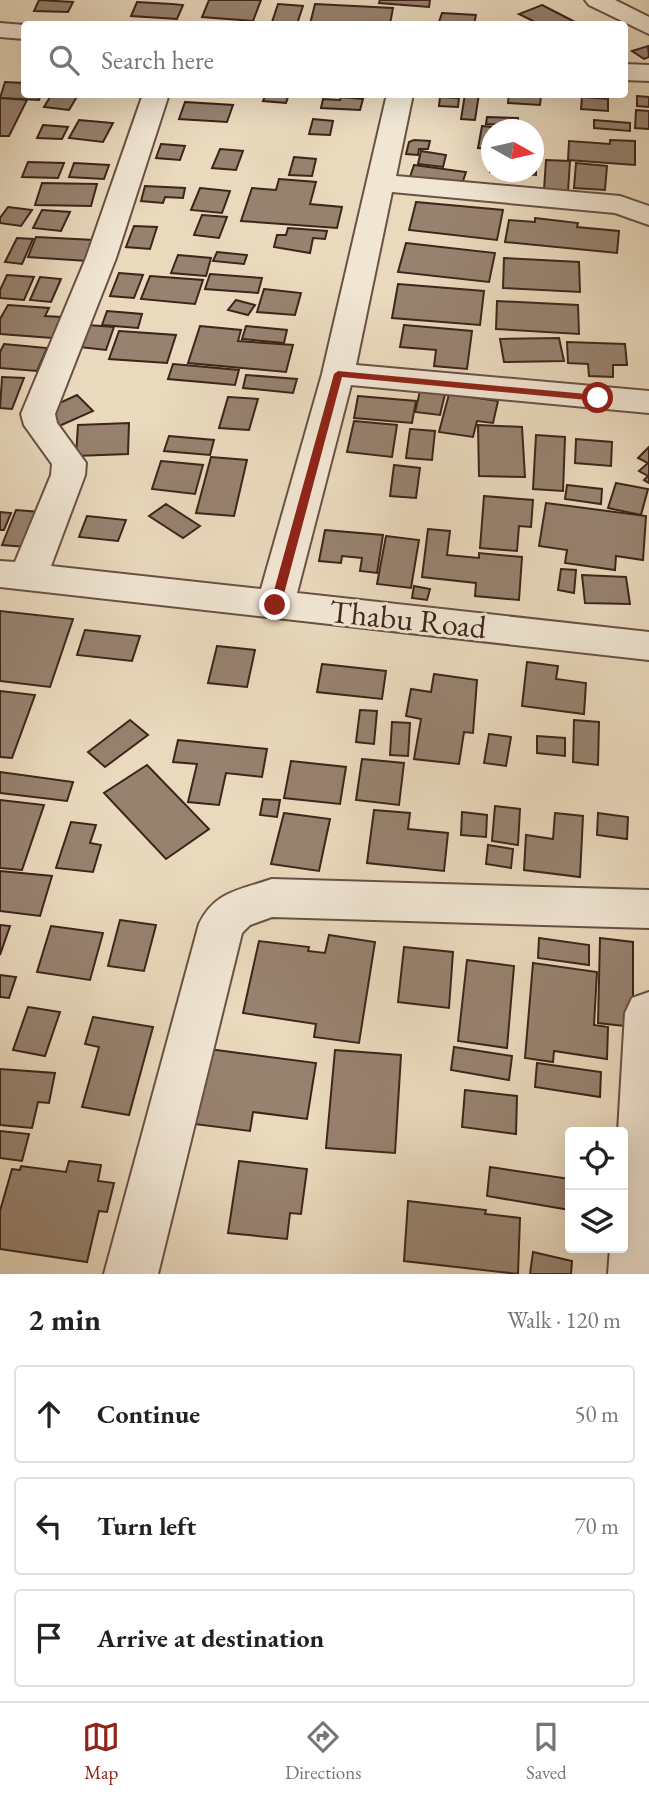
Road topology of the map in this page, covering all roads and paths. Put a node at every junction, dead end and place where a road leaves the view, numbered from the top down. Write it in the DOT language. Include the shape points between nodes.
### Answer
graph roads {
  1 [pos="597,0"];
  2 [pos="649,27"];
  3 [pos="0,30"];
  4 [pos="21,32"];
  5 [pos="628,72"];
  6 [pos="649,73"];
  7 [pos="155,98"];
  8 [pos="399,98"];
  9 [pos="382,183"];
  10 [pos="649,216"];
  11 [pos="338,374"];
  12 [pos="649,402"];
  13 [pos="14,576"];
  14 [pos="275,605"];
  15 [pos="649,646"];
  16 [pos="649,909"];
  17 [pos="649,1013"];
  18 [pos="131,1274"];
  19 [pos="635,1274"];
  1 -- 2 [label="street"];
  3 -- 4 [label="street"];
  5 -- 6 [label="street"];
  7 -- 13 [label="street" via="101,258 38,414 69,463 68,475"];
  8 -- 9 [label="street"];
  9 -- 10 [label="street" via="620,205"];
  9 -- 11 [label="street"];
  11 -- 12 [label="street"];
  11 -- 14 [label="street"];
  13 -- 14 [label="street, Thabu Road"];
  14 -- 15 [label="street, Thabu Road"];
  16 -- 18 [label="street" via="272,898 234,911 222,923"];
  17 -- 19 [label="street"];
}
